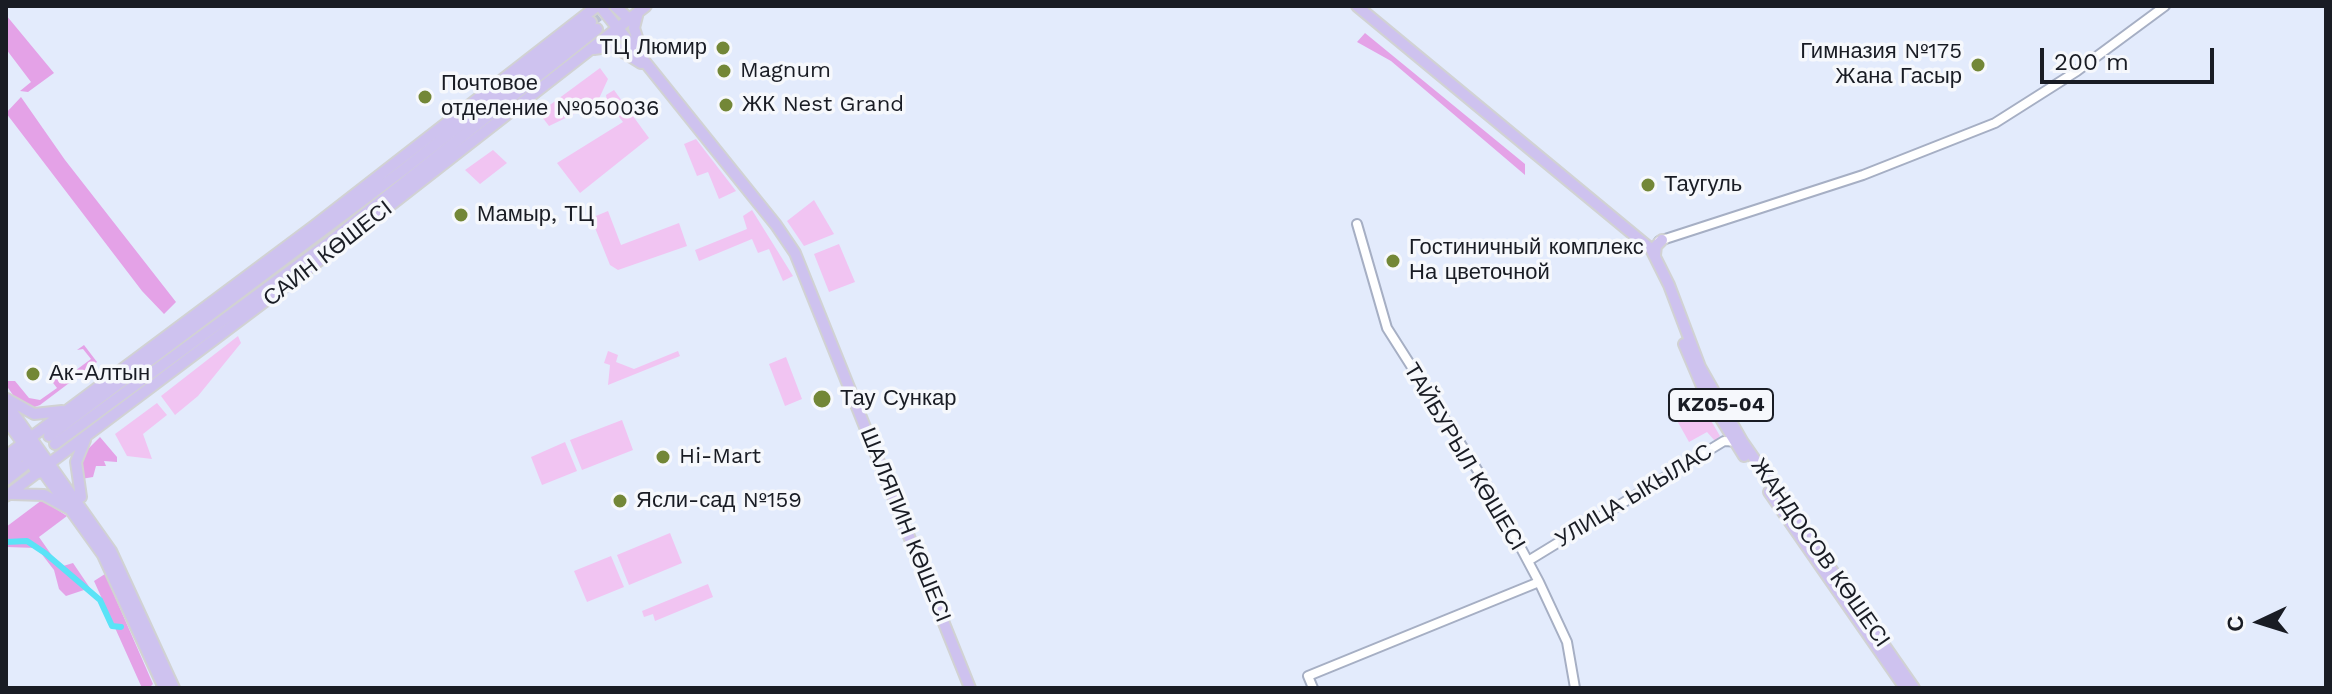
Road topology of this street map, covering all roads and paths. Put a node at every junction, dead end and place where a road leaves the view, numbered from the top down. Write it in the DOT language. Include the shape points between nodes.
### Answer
graph roads {
  1 [pos="1357,6"];
  2 [pos="2165,6"];
  3 [pos="629,10"];
  4 [pos="592,13"];
  5 [pos="613,32"];
  6 [pos="585,52"];
  7 [pos="647,66"];
  8 [pos="403,170"];
  9 [pos="393,190"];
  10 [pos="352,195"];
  11 [pos="1357,224"];
  12 [pos="314,226"];
  13 [pos="355,233"];
  14 [pos="1662,240"];
  15 [pos="1646,245"];
  16 [pos="332,251"];
  17 [pos="1655,255"];
  18 [pos="273,276"];
  19 [pos="6,400"];
  20 [pos="68,410"];
  21 [pos="6,420"];
  22 [pos="86,437"];
  23 [pos="1739,443"];
  24 [pos="32,446"];
  25 [pos="6,456"];
  26 [pos="48,466"];
  27 [pos="6,468"];
  28 [pos="6,480"];
  29 [pos="6,496"];
  30 [pos="81,512"];
  31 [pos="1528,561"];
  32 [pos="1539,582"];
  33 [pos="164,688"];
  34 [pos="174,688"];
  35 [pos="970,688"];
  36 [pos="1313,688"];
  37 [pos="1575,688"];
  38 [pos="1905,688"];
  39 [pos="1914,688"];
  1 -- 15 [label="main road, ЖАНДОСОВ КӨШЕСІ / KZ05-04"];
  2 -- 14 [label="street" via="1995,123 1863,175"];
  3 -- 5 [label="main road, САИН КӨШЕСІ"];
  3 -- 7 [label="main road"];
  4 -- 5 [label="main road, ШАЛЯПИН КӨШЕСІ"];
  4 -- 8 [label="main road, САИН КӨШЕСІ"];
  4 -- 9 [label="main road, САИН КӨШЕСІ"];
  4 -- 10 [label="main road, САИН КӨШЕСІ"];
  5 -- 6 [label="main road, САИН КӨШЕСІ"];
  5 -- 7 [label="main road, ШАЛЯПИН КӨШЕСІ"];
  6 -- 7 [label="main road" via="614,46"];
  6 -- 13 [label="main road, САИН КӨШЕСІ"];
  7 -- 35 [label="main road, ШАЛЯПИН КӨШЕСІ" via="795,253"];
  8 -- 10 [label="main road"];
  8 -- 18 [label="main road, САИН КӨШЕСІ"];
  9 -- 13 [label="main road"];
  9 -- 18 [label="main road, САИН КӨШЕСІ"];
  10 -- 12 [label="main road, САИН КӨШЕСІ"];
  11 -- 31 [label="street, ТАЙБУРЫЛ КӨШЕСІ" via="1392,336 1490,490"];
  12 -- 18 [label="main road"];
  12 -- 20 [label="main road, САИН КӨШЕСІ"];
  13 -- 16 [label="main road, САИН КӨШЕСІ"];
  14 -- 15 [label="street"];
  14 -- 17 [label="main road"];
  15 -- 17 [label="main road, ЖАНДОСОВ КӨШЕСІ / KZ05-04"];
  15 -- 23 [label="main road, ЖАНДОСОВ КӨШЕСІ / KZ05-04" via="1696,375"];
  16 -- 18 [label="main road"];
  16 -- 22 [label="main road, САИН КӨШЕСІ"];
  17 -- 23 [label="main road, ЖАНДОСОВ КӨШЕСІ / KZ05-04" via="1700,367"];
  18 -- 24 [label="main road, САИН КӨШЕСІ"];
  19 -- 20 [label="main road" via="34,414"];
  19 -- 24 [label="main road"];
  20 -- 24 [label="main road, САИН КӨШЕСІ"];
  21 -- 24 [label="main road"];
  22 -- 26 [label="main road, САИН КӨШЕСІ"];
  22 -- 30 [label="main road" via="76,462"];
  23 -- 31 [label="street, УЛИЦА ЫКЫЛАС" via="1724,441"];
  23 -- 38 [label="main road, ЖАНДОСОВ КӨШЕСІ / KZ05-04"];
  23 -- 39 [label="main road, ЖАНДОСОВ КӨШЕСІ / KZ05-04"];
  24 -- 25 [label="main road, САИН КӨШЕСІ"];
  24 -- 26 [label="main road"];
  24 -- 26 [label="main road"];
  24 -- 27 [label="main road, САИН КӨШЕСІ"];
  24 -- 28 [label="main road, САИН КӨШЕСІ"];
  26 -- 29 [label="main road, САИН КӨШЕСІ"];
  26 -- 30 [label="main road"];
  29 -- 30 [label="main road" via="44,495"];
  30 -- 33 [label="main road"];
  30 -- 34 [label="main road" via="131,588"];
  31 -- 32 [label="street, ТАЙБУРЫЛ КӨШЕСІ"];
  32 -- 36 [label="street" via="1308,676"];
  32 -- 37 [label="street, ТАЙБУРЫЛ КӨШЕСІ" via="1567,642"];
}
